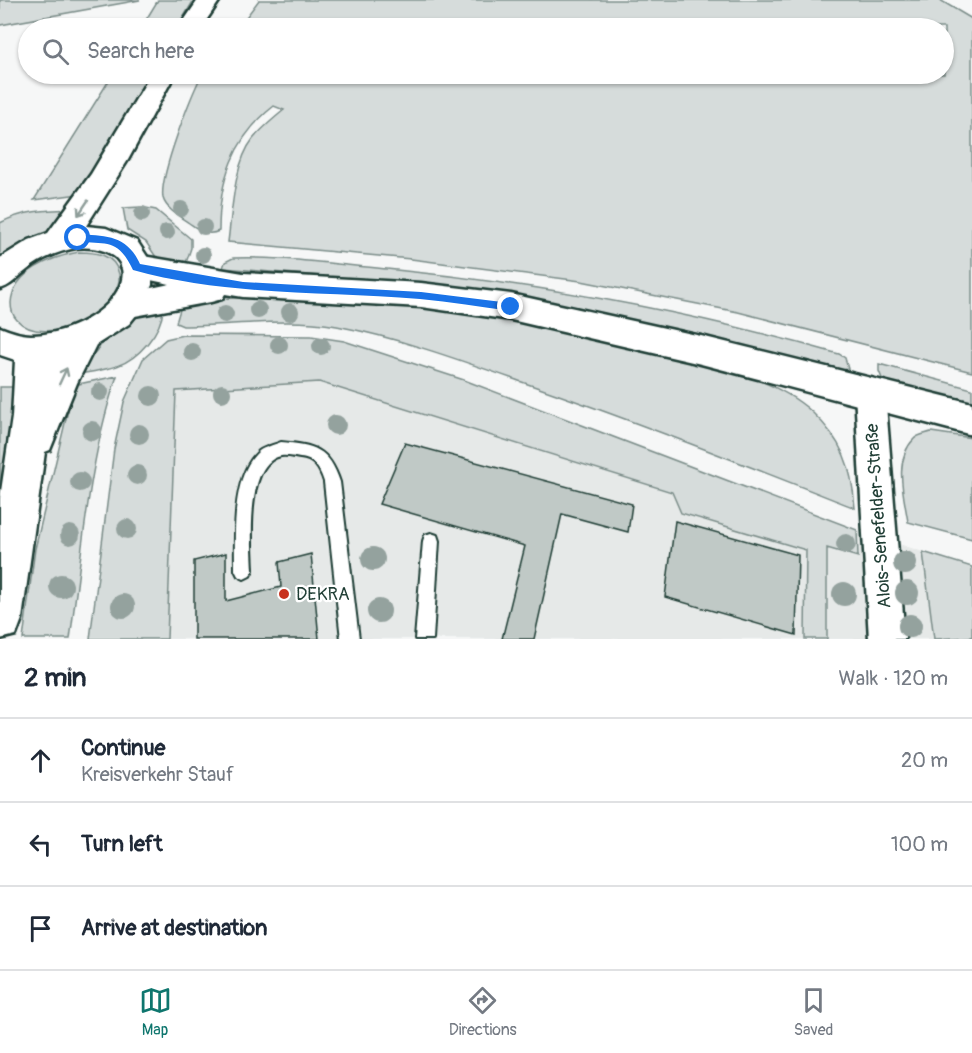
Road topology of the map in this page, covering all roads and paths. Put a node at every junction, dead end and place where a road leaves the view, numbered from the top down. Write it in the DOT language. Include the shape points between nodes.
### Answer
graph roads {
  1 [pos="209,0"];
  2 [pos="197,18"];
  3 [pos="157,84"];
  4 [pos="126,141"];
  5 [pos="102,238"];
  6 [pos="58,242"];
  7 [pos="137,267"];
  8 [pos="0,276"];
  9 [pos="243,285"];
  10 [pos="124,305"];
  11 [pos="84,336"];
  12 [pos="16,345"];
  13 [pos="870,393"];
  14 [pos="972,419"];
  15 [pos="25,470"];
  16 [pos="431,541"];
  17 [pos="244,570"];
  18 [pos="0,619"];
  19 [pos="350,639"];
  20 [pos="424,639"];
  21 [pos="887,639"];
  1 -- 2 [label="main road"];
  3 -- 4 [label="main road"];
  4 -- 5 [label="main road"];
  4 -- 6 [label="main road, one-way"];
  5 -- 6 [label="main road"];
  5 -- 7 [label="main road" via="125,248"];
  6 -- 8 [label="main road" via="31,252"];
  7 -- 9 [label="main road"];
  7 -- 10 [label="main road" via="135,286"];
  9 -- 10 [label="main road"];
  9 -- 13 [label="main road" via="421,295 511,307"];
  10 -- 11 [label="main road" via="107,322"];
  11 -- 12 [label="main road" via="58,346"];
  15 -- 11 [label="main road, one-way" via="60,381"];
  12 -- 15 [label="main road" via="32,382"];
  13 -- 14 [label="main road"];
  13 -- 21 [label="street, Alois-Senefelder-Straße"];
  15 -- 18 [label="main road"];
  16 -- 20 [label="lane"];
  17 -- 19 [label="lane" via="246,488 258,464 266,454 283,449 320,457 332,483"];
}
